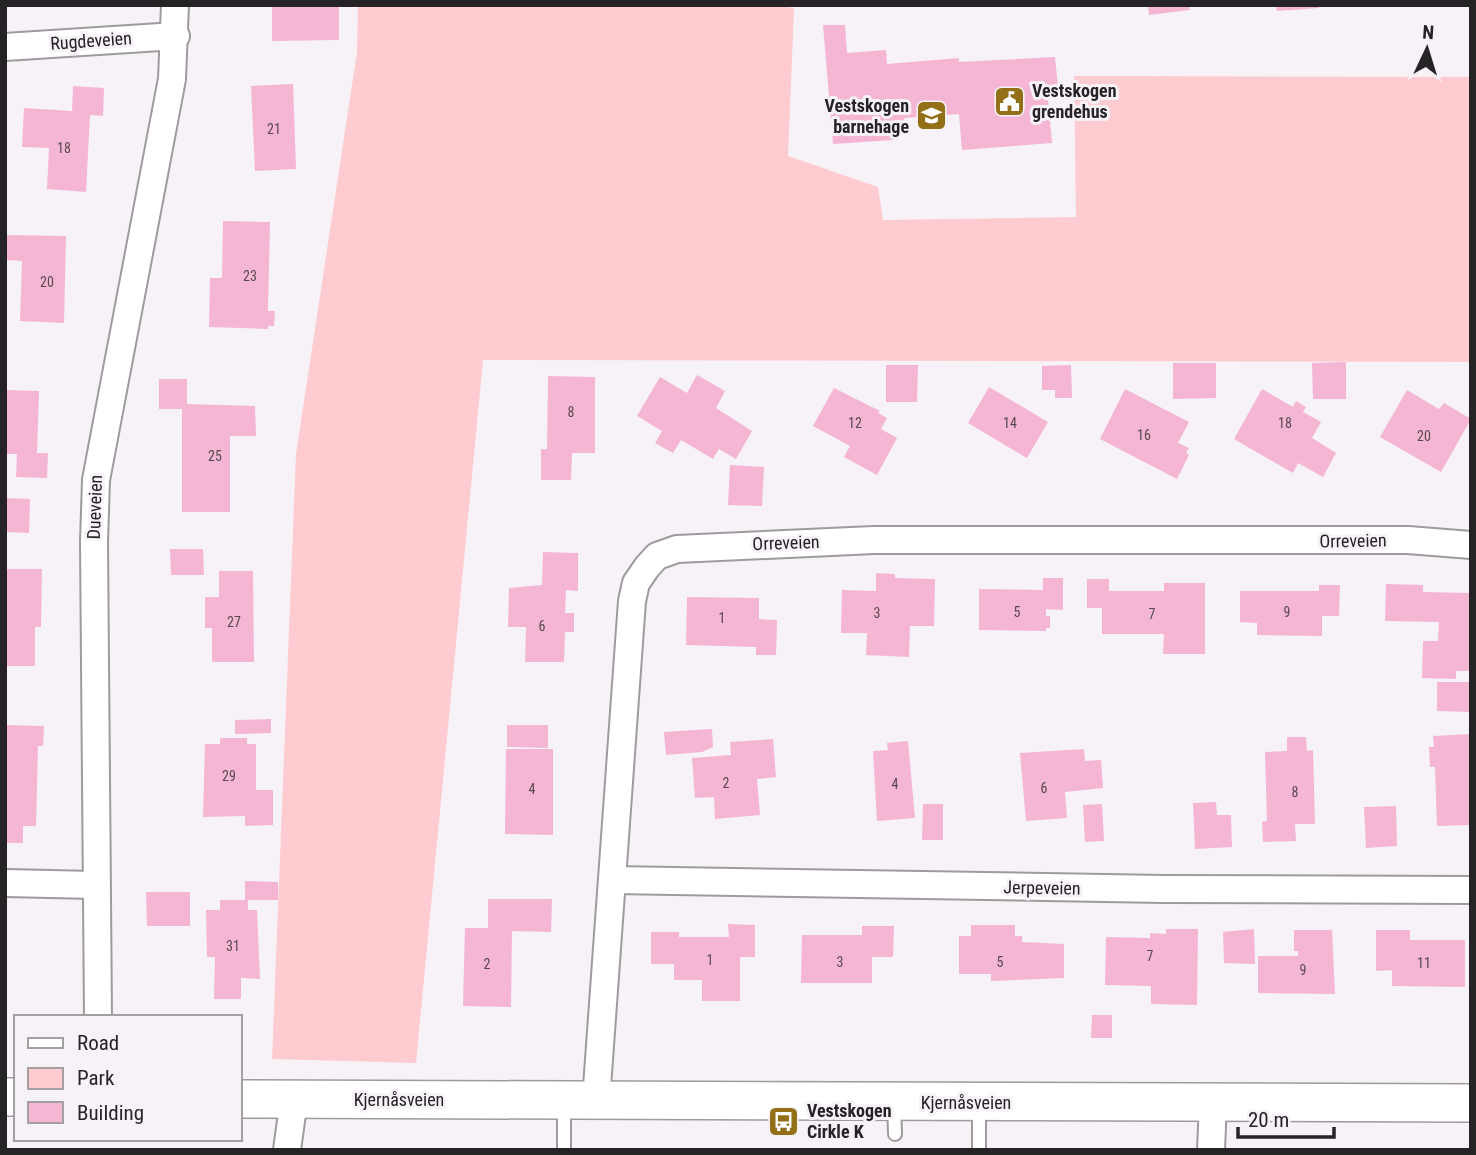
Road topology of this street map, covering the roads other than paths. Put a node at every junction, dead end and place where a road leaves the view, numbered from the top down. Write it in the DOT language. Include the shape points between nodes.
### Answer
graph roads {
  1 [pos="176,5"];
  2 [pos="176,36"];
  3 [pos="5,47"];
  4 [pos="1471,545"];
  5 [pos="613,880"];
  6 [pos="5,883"];
  7 [pos="95,885"];
  8 [pos="1471,890"];
  9 [pos="98,1015"];
  10 [pos="242,1099"];
  11 [pos="294,1099"];
  12 [pos="580,1101"];
  13 [pos="979,1103"];
  14 [pos="1213,1103"];
  15 [pos="1471,1103"];
  16 [pos="287,1150"];
  17 [pos="564,1150"];
  18 [pos="979,1150"];
  19 [pos="1211,1150"];
  1 -- 2 [label="street, Dueveien"];
  2 -- 3 [label="street, Rugdeveien"];
  2 -- 7 [label="street, Dueveien" via="159,158 98,459"];
  4 -- 5 [label="street, Orreveien" via="1408,540 1064,539 731,544 665,551 636,583 632,601"];
  5 -- 8 [label="street, Jerpeveien"];
  5 -- 12 [label="street, Orreveien"];
  6 -- 7 [label="street"];
  7 -- 9 [label="street, Dueveien"];
  10 -- 11 [label="main road, Kjernåsveien"];
  11 -- 12 [label="main road, Kjernåsveien"];
  11 -- 16 [label="street"];
  12 -- 13 [label="main road, Kjernåsveien" via="894,1119"];
  12 -- 17 [label="lane"];
  13 -- 14 [label="main road, Kjernåsveien"];
  13 -- 18 [label="lane"];
  14 -- 15 [label="main road, Kjernåsveien"];
  14 -- 19 [label="street"];
}
